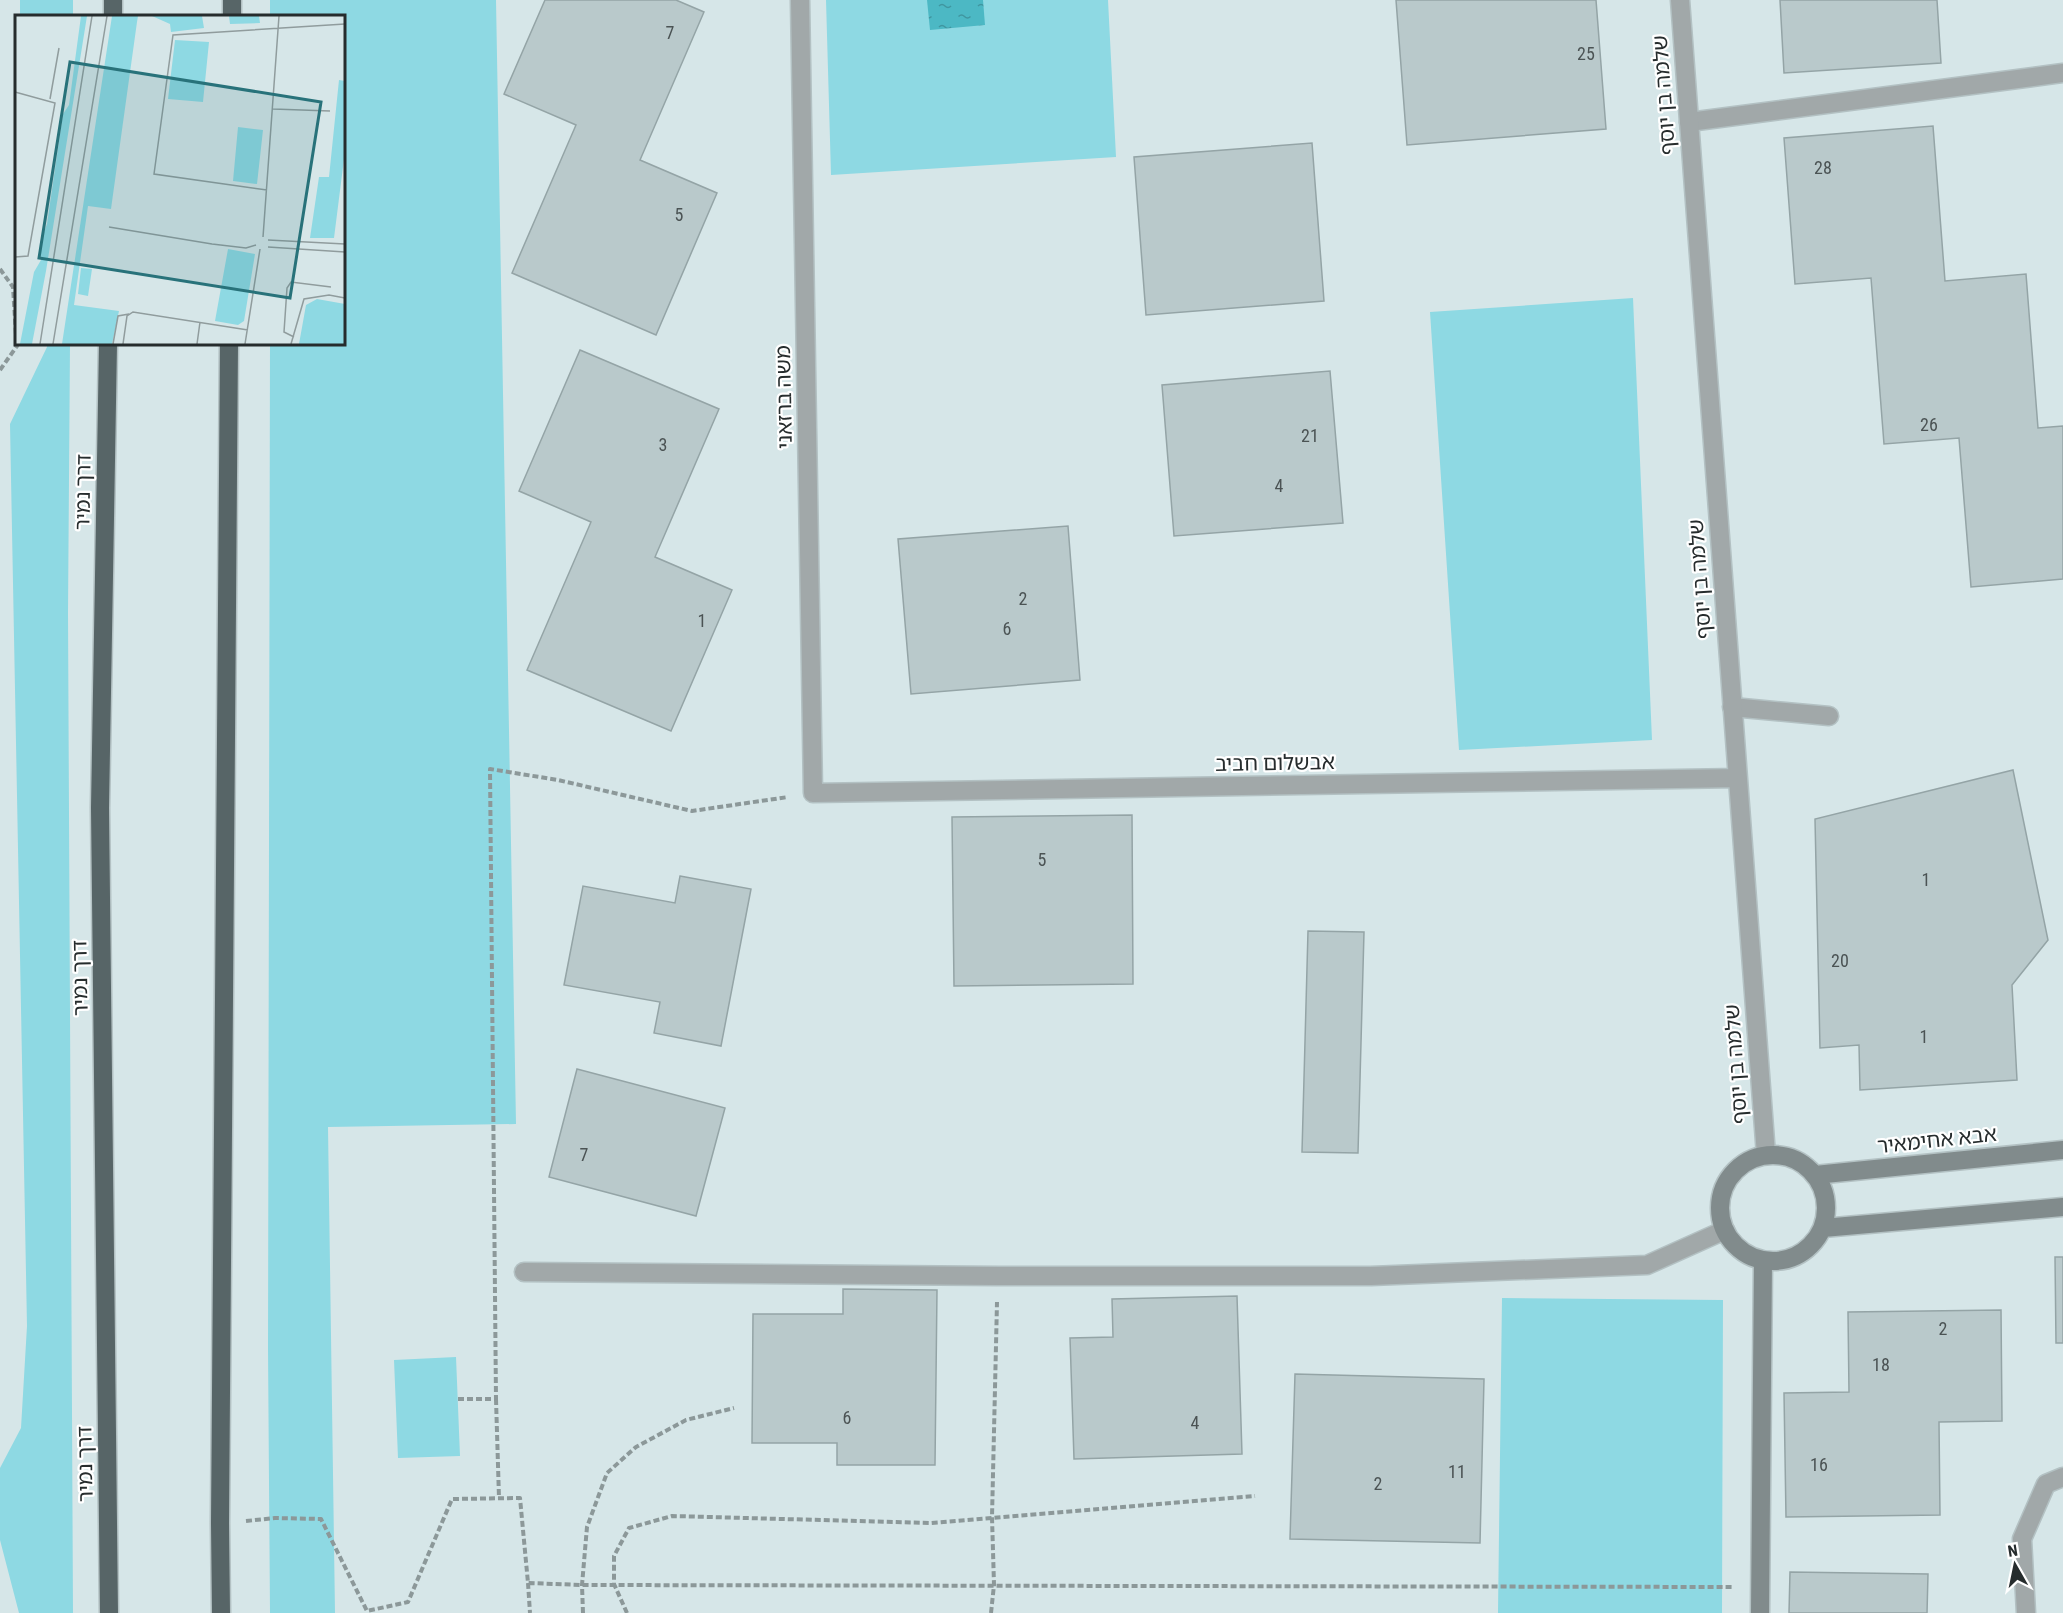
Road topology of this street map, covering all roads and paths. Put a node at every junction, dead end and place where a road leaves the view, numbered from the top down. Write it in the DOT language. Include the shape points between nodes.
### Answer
graph roads {
  1 [pos="800,0"];
  2 [pos="1680,0"];
  3 [pos="2063,73"];
  4 [pos="1689,122"];
  5 [pos="0,269"];
  6 [pos="15,319"];
  7 [pos="17,345"];
  8 [pos="108,345"];
  9 [pos="230,345"];
  10 [pos="0,370"];
  11 [pos="1732,707"];
  12 [pos="1829,716"];
  13 [pos="1737,778"];
  14 [pos="813,793"];
  15 [pos="2063,1150"];
  16 [pos="1766,1155"];
  17 [pos="1815,1175"];
  18 [pos="2063,1207"];
  19 [pos="1823,1228"];
  20 [pos="1725,1230"];
  21 [pos="1763,1260"];
  22 [pos="524,1272"];
  23 [pos="998,1276"];
  24 [pos="458,1399"];
  25 [pos="495,1399"];
  26 [pos="734,1408"];
  27 [pos="2063,1478"];
  28 [pos="1255,1496"];
  29 [pos="500,1498"];
  30 [pos="992,1517"];
  31 [pos="220,1523"];
  32 [pos="528,1582"];
  33 [pos="614,1584"];
  34 [pos="582,1585"];
  35 [pos="994,1585"];
  36 [pos="1760,1587"];
  37 [pos="109,1613"];
  38 [pos="221,1613"];
  39 [pos="530,1613"];
  40 [pos="583,1613"];
  41 [pos="627,1613"];
  42 [pos="991,1613"];
  43 [pos="1760,1613"];
  44 [pos="2026,1613"];
  1 -- 14 [label="street, משה ברזאני"];
  2 -- 4 [label="street, שלמה בן יוסף"];
  3 -- 4 [label="street"];
  4 -- 11 [label="street, שלמה בן יוסף"];
  5 -- 6 [label="path" via="13,287"];
  7 -- 10 [label="path"];
  8 -- 37 [label="highway, דרך נמיר" via="100,808"];
  9 -- 31 [label="highway"];
  11 -- 12 [label="street"];
  11 -- 13 [label="street, שלמה בן יוסף"];
  13 -- 14 [label="street, אבשלום חביב"];
  13 -- 16 [label="street, שלמה בן יוסף"];
  14 -- 25 [label="path" via="692,811 558,780 490,769"];
  15 -- 17 [label="street, אבא אחימאיר"];
  16 -- 17 [label="street" via="1801,1162"];
  16 -- 20 [label="street" via="1750,1160 1726,1183 1720,1214"];
  17 -- 19 [label="street" via="1826,1200"];
  18 -- 19 [label="street"];
  19 -- 21 [label="street" via="1814,1243 1799,1255 1781,1261"];
  20 -- 21 [label="street" via="1734,1245"];
  20 -- 23 [label="street" via="1647,1265 1371,1276"];
  21 -- 36 [label="street"];
  22 -- 23 [label="street"];
  23 -- 30 [label="path"];
  24 -- 25 [label="path"];
  25 -- 29 [label="path"];
  26 -- 34 [label="path" via="686,1420 636,1447 607,1473 587,1527"];
  27 -- 44 [label="street" via="2046,1484 2022,1539"];
  28 -- 30 [label="path"];
  29 -- 31 [label="path" via="452,1499 408,1602 367,1611 321,1519"];
  29 -- 32 [label="path" via="520,1498"];
  30 -- 33 [label="path" via="931,1523 672,1516 629,1528 614,1556"];
  30 -- 35 [label="path"];
  31 -- 38 [label="highway"];
  32 -- 34 [label="path"];
  32 -- 39 [label="path"];
  33 -- 34 [label="path"];
  33 -- 35 [label="path"];
  33 -- 41 [label="path"];
  34 -- 40 [label="path"];
  35 -- 36 [label="path"];
  35 -- 42 [label="path"];
  36 -- 43 [label="street"];
}
